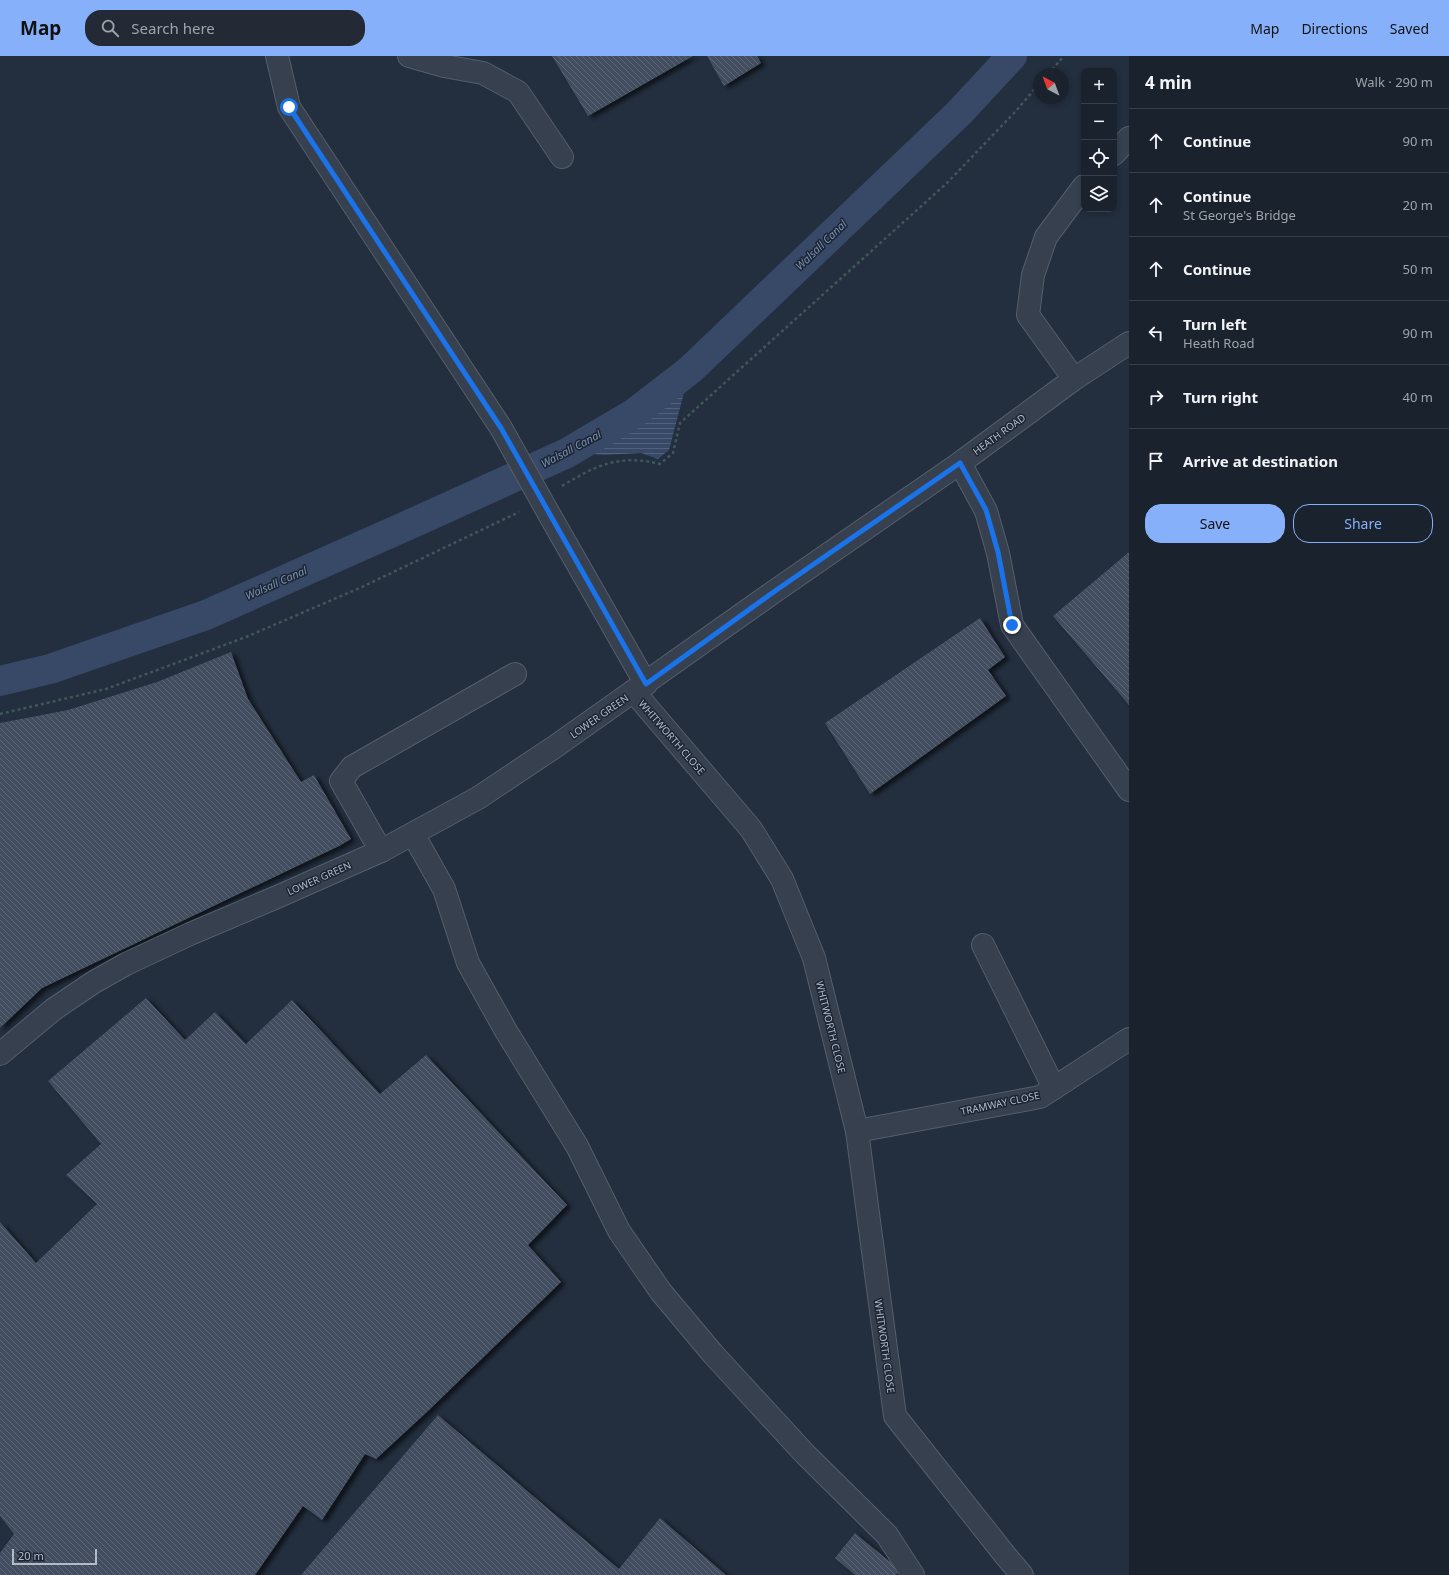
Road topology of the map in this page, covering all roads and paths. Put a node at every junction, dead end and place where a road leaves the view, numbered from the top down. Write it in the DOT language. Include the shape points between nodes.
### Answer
graph roads {
  1 [pos="277,56"];
  2 [pos="409,56"];
  3 [pos="1064,56"];
  4 [pos="1053,68"];
  5 [pos="1033,91"];
  6 [pos="1129,138"];
  7 [pos="1117,151"];
  8 [pos="562,157"];
  9 [pos="1081,189"];
  10 [pos="1129,343"];
  11 [pos="1074,379"];
  12 [pos="960,463"];
  13 [pos="559,488"];
  14 [pos="519,512"];
  15 [pos="515,674"];
  16 [pos="640,688"];
  17 [pos="0,714"];
  18 [pos="1129,790"];
  19 [pos="413,834"];
  20 [pos="381,851"];
  21 [pos="983,945"];
  22 [pos="1129,1039"];
  23 [pos="0,1054"];
  24 [pos="1054,1088"];
  25 [pos="857,1131"];
  26 [pos="913,1575"];
  27 [pos="1022,1575"];
  1 -- 16 [label="street, WHITWORTH CLOSE, bridge" via="289,107 501,428"];
  2 -- 8 [label="street" via="483,73 518,92"];
  3 -- 4 [label="path"];
  5 -- 13 [label="path" via="947,183 680,423 673,453 660,464 632,459 611,462"];
  6 -- 7 [label="street"];
  9 -- 11 [label="street" via="1046,237 1033,275 1028,315"];
  10 -- 11 [label="street, HEATH ROAD"];
  11 -- 12 [label="street, HEATH ROAD"];
  12 -- 16 [label="street, HEATH ROAD"];
  12 -- 18 [label="street" via="986,510 998,552 1012,625"];
  14 -- 17 [label="path" via="362,587 246,637 106,690"];
  15 -- 20 [label="street" via="352,767 342,781"];
  16 -- 19 [label="street, LOWER GREEN" via="478,798"];
  16 -- 25 [label="street, WHITWORTH CLOSE" via="751,829 782,879 814,958"];
  19 -- 20 [label="street, LOWER GREEN"];
  19 -- 26 [label="street" via="444,889 468,963 506,1031 577,1146 619,1232 661,1292 713,1354 805,1454 887,1535"];
  20 -- 23 [label="street, LOWER GREEN" via="126,964 54,1009"];
  21 -- 24 [label="street"];
  22 -- 24 [label="street, TRAMWAY CLOSE"];
  24 -- 25 [label="street, TRAMWAY CLOSE" via="1040,1097"];
  25 -- 27 [label="street, WHITWORTH CLOSE" via="894,1416"];
}
